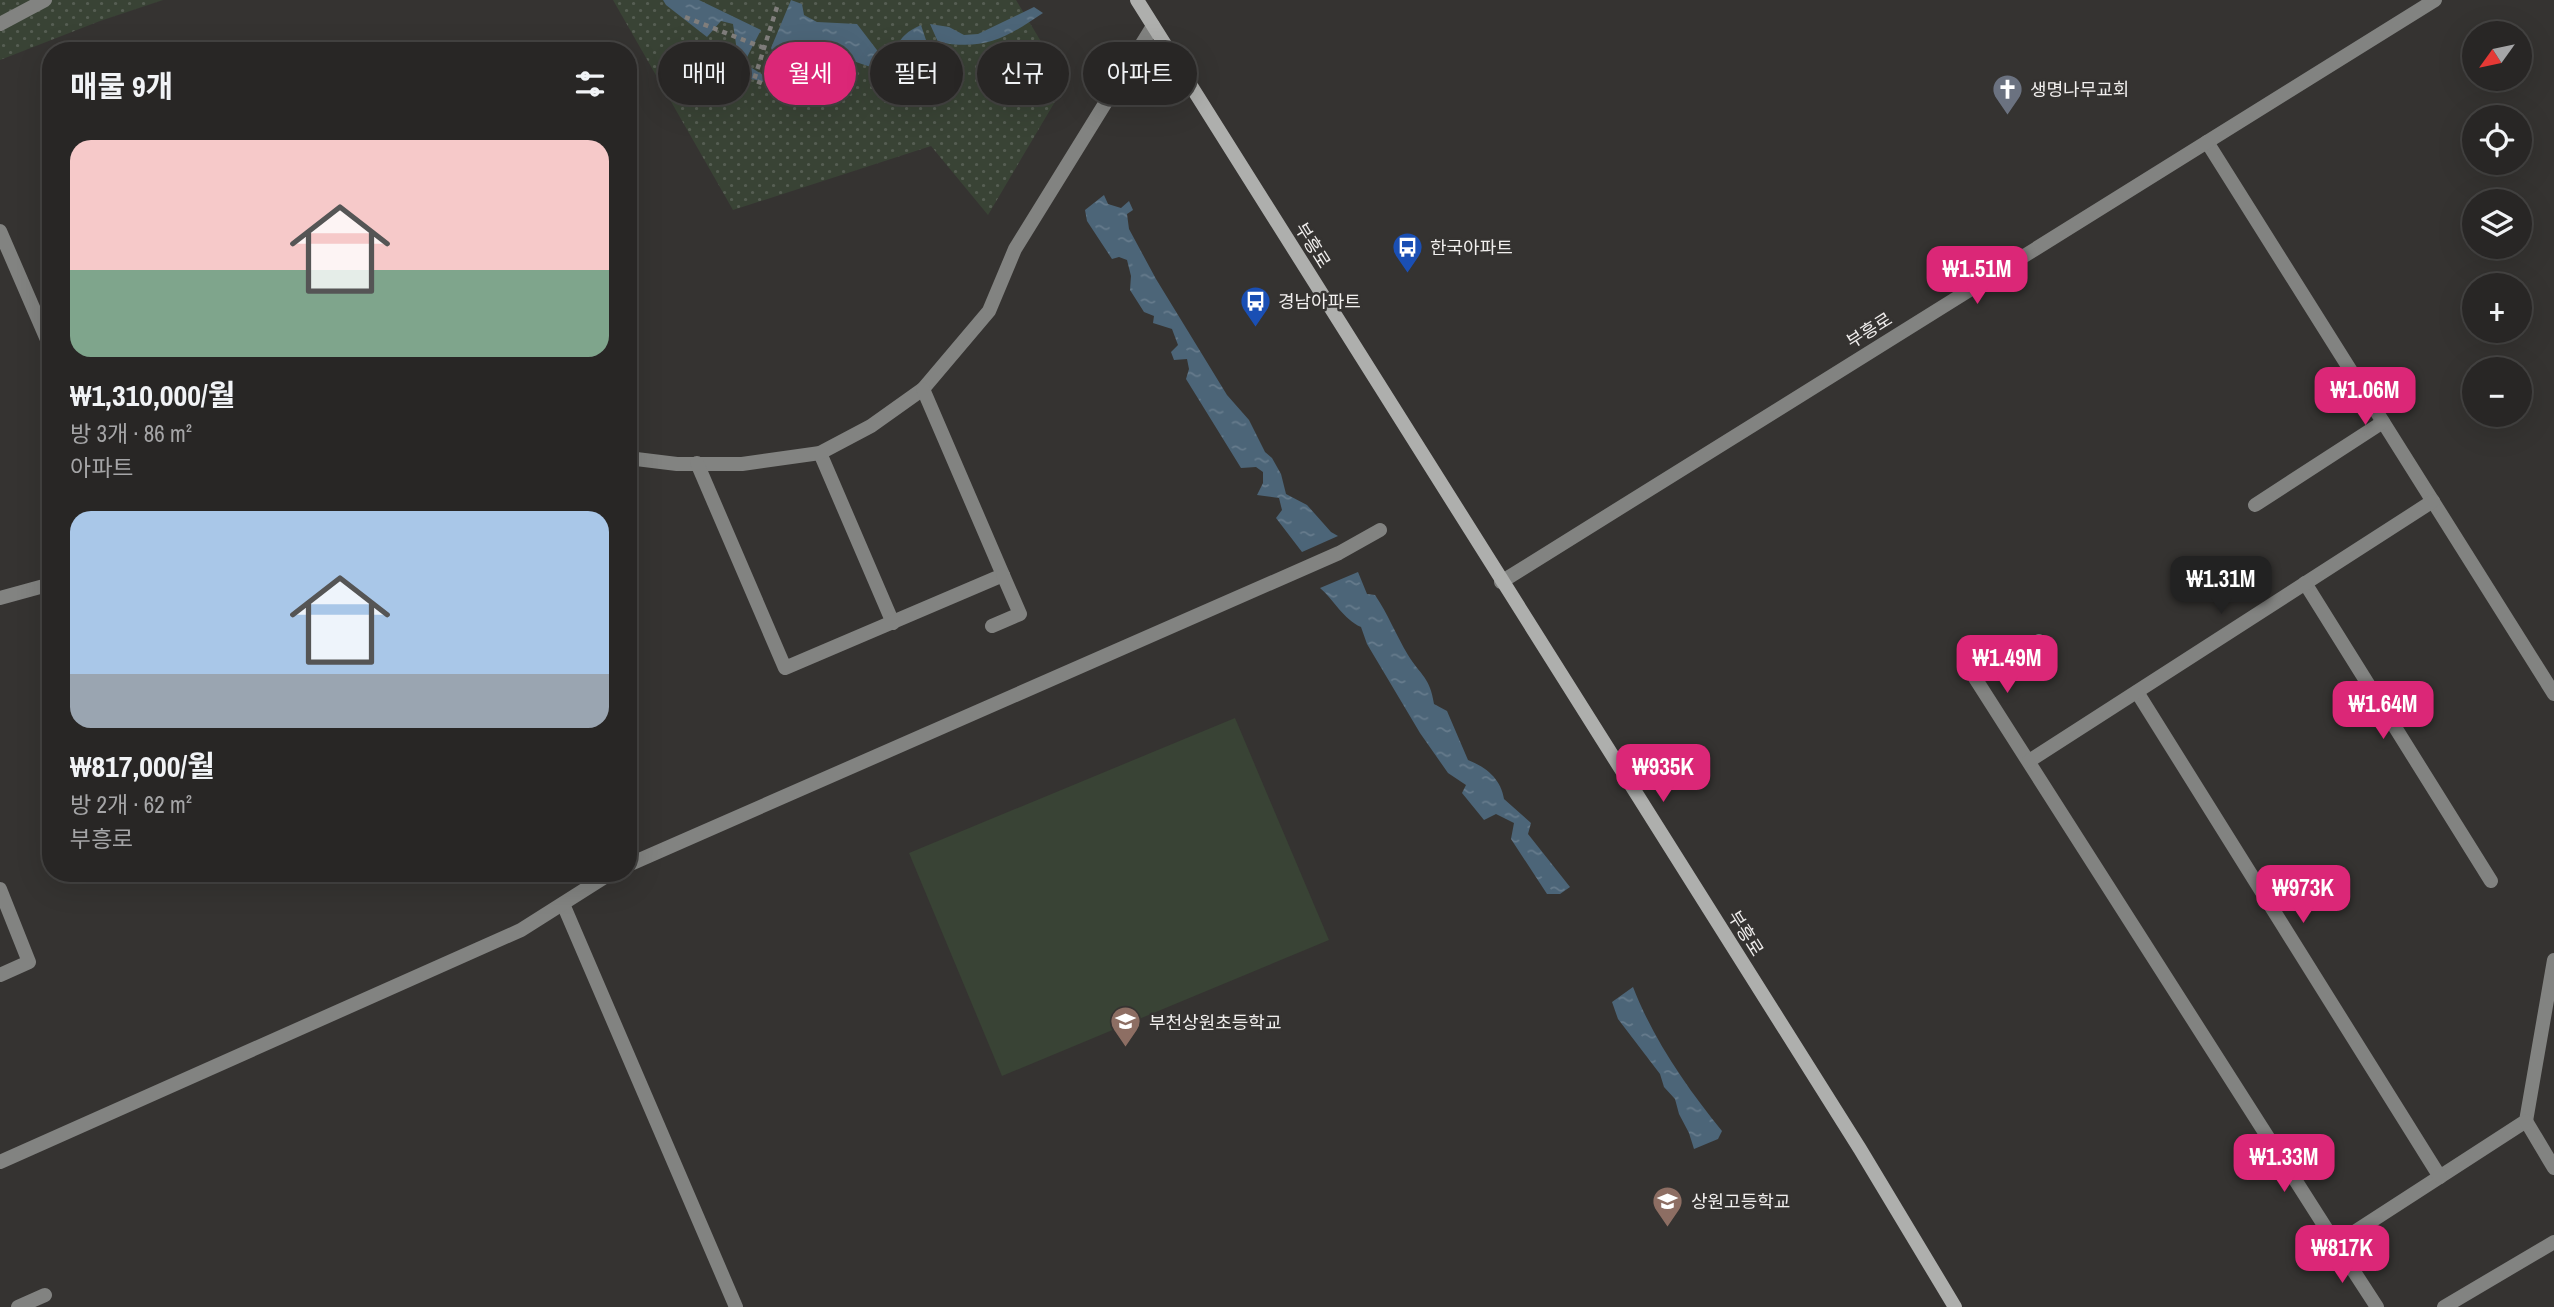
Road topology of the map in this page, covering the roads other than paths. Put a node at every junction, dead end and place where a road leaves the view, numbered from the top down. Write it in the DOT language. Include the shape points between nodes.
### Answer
graph roads {
  1 [pos="45,0"];
  2 [pos="1137,0"];
  3 [pos="2435,0"];
  4 [pos="0,24"];
  5 [pos="1153,26"];
  6 [pos="2207,142"];
  7 [pos="0,231"];
  8 [pos="42,328"];
  9 [pos="923,388"];
  10 [pos="2383,422"];
  11 [pos="820,453"];
  12 [pos="637,459"];
  13 [pos="697,463"];
  14 [pos="2433,501"];
  15 [pos="2255,505"];
  16 [pos="1380,530"];
  17 [pos="1003,575"];
  18 [pos="1502,582"];
  19 [pos="2305,583"];
  20 [pos="42,586"];
  21 [pos="0,598"];
  22 [pos="893,623"];
  23 [pos="992,626"];
  24 [pos="2039,641"];
  25 [pos="2137,692"];
  26 [pos="2554,694"];
  27 [pos="2029,761"];
  28 [pos="637,861"];
  29 [pos="2491,881"];
  30 [pos="597,882"];
  31 [pos="0,889"];
  32 [pos="563,904"];
  33 [pos="2554,960"];
  34 [pos="0,975"];
  35 [pos="2526,1121"];
  36 [pos="0,1162"];
  37 [pos="2554,1168"];
  38 [pos="2440,1177"];
  39 [pos="2554,1242"];
  40 [pos="2336,1244"];
  41 [pos="46,1295"];
  42 [pos="18,1307"];
  43 [pos="736,1307"];
  44 [pos="1955,1307"];
  45 [pos="2377,1307"];
  46 [pos="2444,1307"];
  1 -- 4 [label="street"];
  2 -- 5 [label="street, 부흥로"];
  3 -- 6 [label="street, 부흥로"];
  5 -- 9 [label="street" via="1014,249 989,311"];
  5 -- 18 [label="street, 부흥로"];
  6 -- 10 [label="street"];
  6 -- 18 [label="street, 부흥로"];
  7 -- 8 [label="street"];
  9 -- 11 [label="street" via="871,426"];
  9 -- 17 [label="street"];
  10 -- 14 [label="street"];
  10 -- 15 [label="street"];
  11 -- 13 [label="street" via="743,464"];
  11 -- 22 [label="street"];
  12 -- 13 [label="street"];
  13 -- 22 [label="street" via="785,668"];
  14 -- 19 [label="street"];
  14 -- 26 [label="street"];
  16 -- 28 [label="street" via="1339,553"];
  17 -- 22 [label="street"];
  17 -- 23 [label="street" via="1020,614"];
  18 -- 44 [label="street, 부흥로"];
  19 -- 25 [label="street"];
  19 -- 29 [label="street"];
  20 -- 21 [label="street"];
  24 -- 27 [label="street" via="1975,678"];
  25 -- 27 [label="street"];
  25 -- 38 [label="street"];
  27 -- 40 [label="street"];
  30 -- 32 [label="street"];
  31 -- 34 [label="street" via="29,962"];
  32 -- 36 [label="street" via="521,930"];
  32 -- 43 [label="street"];
  33 -- 35 [label="street"];
  35 -- 37 [label="street"];
  35 -- 38 [label="street"];
  38 -- 40 [label="street"];
  39 -- 46 [label="street"];
  40 -- 45 [label="street"];
  41 -- 42 [label="street"];
}
